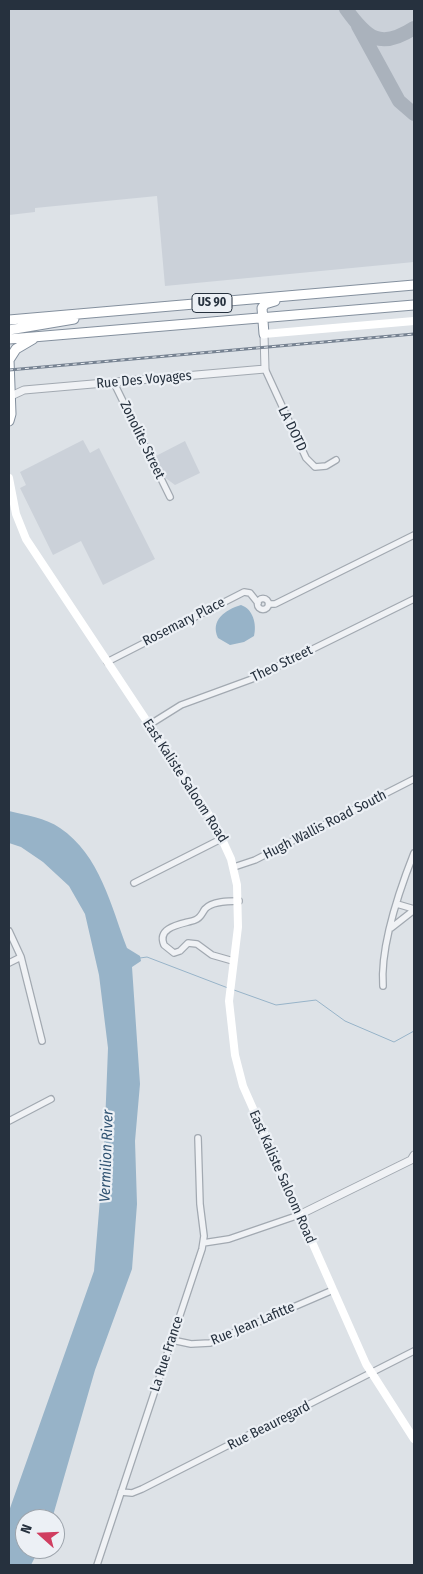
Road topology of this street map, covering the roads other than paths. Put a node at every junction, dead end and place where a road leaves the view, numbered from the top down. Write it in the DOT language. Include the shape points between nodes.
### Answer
graph roads {
  1 [pos="414,285"];
  2 [pos="286,296"];
  3 [pos="414,305"];
  4 [pos="108,312"];
  5 [pos="283,316"];
  6 [pos="262,318"];
  7 [pos="9,320"];
  8 [pos="414,321"];
  9 [pos="9,330"];
  10 [pos="264,334"];
  11 [pos="36,337"];
  12 [pos="9,340"];
  13 [pos="265,370"];
  14 [pos="114,383"];
  15 [pos="10,384"];
  16 [pos="24,390"];
  17 [pos="11,396"];
  18 [pos="9,421"];
  19 [pos="336,460"];
  20 [pos="9,478"];
  21 [pos="170,496"];
  22 [pos="9,508"];
  23 [pos="16,514"];
  24 [pos="414,535"];
  25 [pos="414,599"];
  26 [pos="107,662"];
  27 [pos="149,725"];
  28 [pos="414,780"];
  29 [pos="223,838"];
  30 [pos="414,852"];
  31 [pos="234,867"];
  32 [pos="134,883"];
  33 [pos="239,901"];
  34 [pos="397,904"];
  35 [pos="414,909"];
  36 [pos="390,930"];
  37 [pos="9,931"];
  38 [pos="21,956"];
  39 [pos="234,961"];
  40 [pos="9,963"];
  41 [pos="383,986"];
  42 [pos="42,1041"];
  43 [pos="51,1099"];
  44 [pos="9,1121"];
  45 [pos="198,1138"];
  46 [pos="413,1158"];
  47 [pos="299,1215"];
  48 [pos="203,1243"];
  49 [pos="333,1290"];
  50 [pos="172,1340"];
  51 [pos="414,1352"];
  52 [pos="371,1374"];
  53 [pos="414,1439"];
  54 [pos="121,1492"];
  55 [pos="97,1565"];
  1 -- 2 [label="highway, US 90"];
  2 -- 4 [label="highway, US 90"];
  2 -- 6 [label="highway" via="263,305"];
  3 -- 5 [label="highway, US 90"];
  4 -- 7 [label="highway, US 90"];
  4 -- 9 [label="highway"];
  5 -- 6 [label="highway, US 90"];
  5 -- 10 [label="highway" via="267,326"];
  6 -- 10 [label="highway"];
  6 -- 11 [label="highway, US 90"];
  8 -- 10 [label="main road"];
  10 -- 13 [label="street"];
  11 -- 12 [label="highway, US 90"];
  11 -- 15 [label="highway" via="12,354 9,360"];
  13 -- 14 [label="street, Rue Des Voyages"];
  13 -- 19 [label="street, LA DOTD" via="308,460 315,467 326,466"];
  14 -- 16 [label="street, Rue Des Voyages"];
  14 -- 21 [label="street, Zonolite Street"];
  15 -- 16 [label="street"];
  15 -- 17 [label="highway"];
  16 -- 17 [label="street"];
  17 -- 18 [label="highway"];
  20 -- 23 [label="main road, East Kaliste Saloom Road"];
  22 -- 23 [label="street"];
  23 -- 26 [label="main road, East Kaliste Saloom Road" via="26,539"];
  24 -- 26 [label="street, Rosemary Place" via="274,604 263,599 258,603 250,593 244,592"];
  25 -- 27 [label="street, Theo Street" via="245,682 181,705"];
  26 -- 27 [label="main road, East Kaliste Saloom Road"];
  27 -- 29 [label="main road, East Kaliste Saloom Road"];
  28 -- 31 [label="street, Hugh Wallis Road South"];
  29 -- 31 [label="main road, East Kaliste Saloom Road"];
  29 -- 32 [label="street"];
  30 -- 34 [label="street"];
  31 -- 33 [label="main road, East Kaliste Saloom Road"];
  33 -- 39 [label="main road, East Kaliste Saloom Road"];
  33 -- 39 [label="street" via="211,905 198,919 170,928 162,940 174,953 188,943 194,943 212,955"];
  34 -- 35 [label="street"];
  34 -- 36 [label="street"];
  35 -- 36 [label="street"];
  36 -- 41 [label="street" via="383,957"];
  37 -- 38 [label="street"];
  38 -- 40 [label="street"];
  38 -- 42 [label="street"];
  39 -- 47 [label="main road, East Kaliste Saloom Road" via="229,1001 233,1046 243,1086"];
  43 -- 44 [label="street"];
  45 -- 48 [label="street, La Rue France"];
  46 -- 47 [label="street"];
  47 -- 48 [label="street" via="229,1239"];
  47 -- 49 [label="main road, East Kaliste Saloom Road"];
  48 -- 50 [label="street, La Rue France"];
  49 -- 50 [label="street, Rue Jean Lafitte" via="210,1343"];
  49 -- 52 [label="main road, East Kaliste Saloom Road"];
  50 -- 54 [label="street, La Rue France"];
  51 -- 52 [label="street, Rue Beauregard"];
  52 -- 53 [label="main road, East Kaliste Saloom Road"];
  52 -- 54 [label="street, Rue Beauregard" via="142,1489 132,1493"];
  54 -- 55 [label="street, La Rue France"];
}
